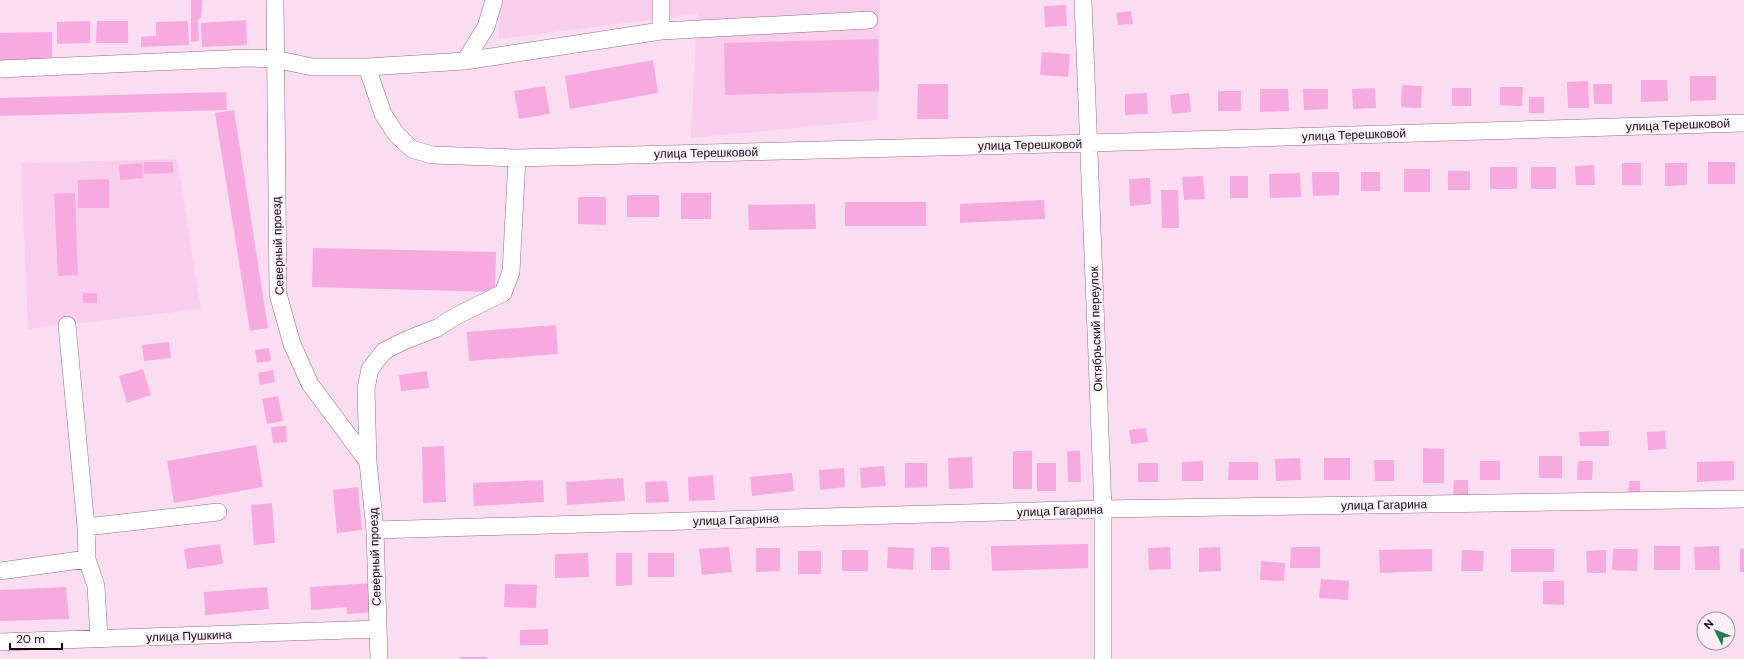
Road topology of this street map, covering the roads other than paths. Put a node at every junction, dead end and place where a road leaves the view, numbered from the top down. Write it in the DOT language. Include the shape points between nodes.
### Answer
graph roads {
  1 [pos="275,0"];
  2 [pos="494,0"];
  3 [pos="661,0"];
  4 [pos="1083,0"];
  5 [pos="869,20"];
  6 [pos="661,31"];
  7 [pos="275,58"];
  8 [pos="465,61"];
  9 [pos="367,68"];
  10 [pos="0,69"];
  11 [pos="1744,123"];
  12 [pos="1090,143"];
  13 [pos="517,158"];
  14 [pos="68,325"];
  15 [pos="368,462"];
  16 [pos="1744,499"];
  17 [pos="1103,510"];
  18 [pos="218,512"];
  19 [pos="86,528"];
  20 [pos="375,530"];
  21 [pos="87,559"];
  22 [pos="0,571"];
  23 [pos="378,629"];
  24 [pos="99,639"];
  25 [pos="0,642"];
  26 [pos="379,659"];
  27 [pos="1103,659"];
  1 -- 7 [label="street, Северный проезд"];
  2 -- 8 [label="street" via="486,26"];
  3 -- 6 [label="street"];
  4 -- 12 [label="street, Октябрьский переулок"];
  5 -- 6 [label="street"];
  6 -- 8 [label="street"];
  7 -- 9 [label="street" via="312,67"];
  7 -- 10 [label="street"];
  7 -- 15 [label="street, Северный проезд" via="278,294 292,344 310,384"];
  8 -- 9 [label="street"];
  9 -- 13 [label="street, улица Терешковой" via="383,114 396,134 412,149 432,155"];
  11 -- 12 [label="street, улица Терешковой"];
  12 -- 13 [label="street, улица Терешковой"];
  12 -- 17 [label="street, Октябрьский переулок"];
  13 -- 15 [label="street" via="511,272 503,293 437,328 384,351 370,369 366,389"];
  14 -- 19 [label="street"];
  15 -- 20 [label="street, Северный проезд"];
  16 -- 17 [label="street, улица Гагарина"];
  17 -- 20 [label="street, улица Гагарина"];
  17 -- 27 [label="street, Октябрьский переулок"];
  18 -- 19 [label="street"];
  19 -- 21 [label="street"];
  20 -- 23 [label="street, Северный проезд"];
  21 -- 22 [label="street"];
  21 -- 24 [label="street" via="96,586"];
  23 -- 24 [label="street, улица Пушкина"];
  23 -- 26 [label="street, Северный проезд"];
  24 -- 25 [label="street, улица Пушкина"];
}
